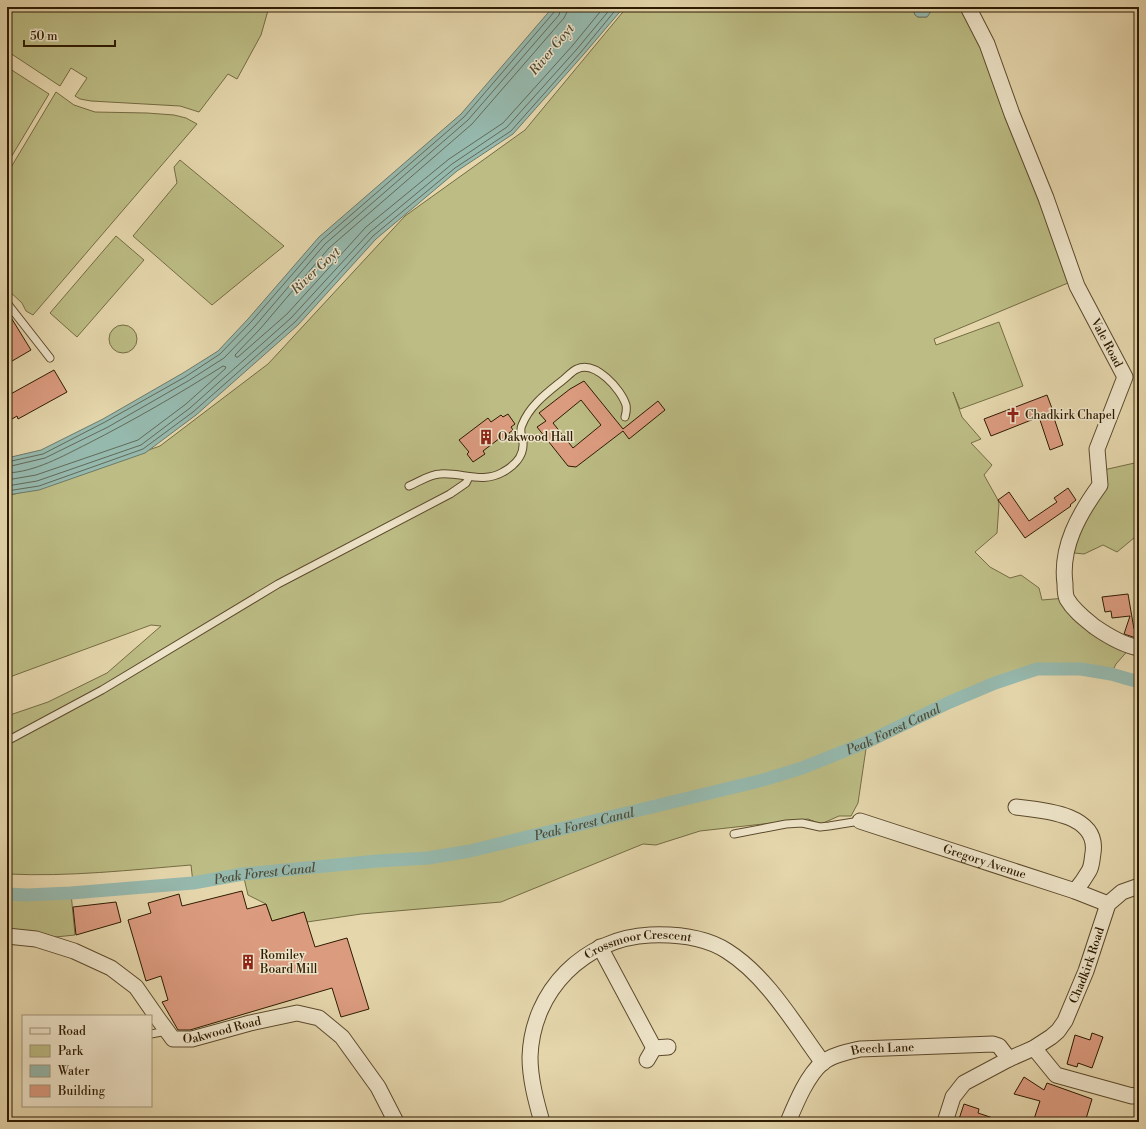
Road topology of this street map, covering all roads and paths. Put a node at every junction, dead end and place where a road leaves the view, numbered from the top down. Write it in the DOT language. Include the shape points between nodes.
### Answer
graph roads {
  1 [pos="968,7"];
  2 [pos="7,303"];
  3 [pos="50,358"];
  4 [pos="625,417"];
  5 [pos="469,477"];
  6 [pos="409,486"];
  7 [pos="1139,648"];
  8 [pos="7,741"];
  9 [pos="1016,807"];
  10 [pos="860,821"];
  11 [pos="734,834"];
  12 [pos="1139,886"];
  13 [pos="1075,891"];
  14 [pos="1108,904"];
  15 [pos="7,936"];
  16 [pos="600,947"];
  17 [pos="167,1031"];
  18 [pos="152,1034"];
  19 [pos="1034,1048"];
  20 [pos="656,1052"];
  21 [pos="1009,1059"];
  22 [pos="822,1063"];
  23 [pos="1139,1095"];
  24 [pos="396,1122"];
  25 [pos="542,1122"];
  26 [pos="788,1122"];
  27 [pos="945,1122"];
  1 -- 7 [label="street, Vale Road" via="987,44 1077,286 1125,377 1097,449 1100,486 1086,504 1065,552 1063,576 1066,598 1079,614 1106,634"];
  2 -- 3 [label="lane"];
  4 -- 5 [label="lane" via="626,404 604,375 594,368 585,366 576,369 536,403 521,426 523,444 516,462 500,474"];
  5 -- 6 [label="lane" via="435,474"];
  5 -- 8 [label="lane" via="466,483 450,494 278,584 102,690"];
  9 -- 13 [label="street" via="1061,814 1078,821 1090,834 1094,848 1090,870"];
  10 -- 11 [label="lane" via="829,826 786,824"];
  10 -- 13 [label="street, Gregory Avenue"];
  12 -- 14 [label="street" via="1122,892"];
  13 -- 14 [label="street, Gregory Avenue"];
  14 -- 19 [label="street, Chadkirk Road" via="1086,971 1065,1022 1051,1037"];
  15 -- 17 [label="street, Oakwood Road" via="44,941 111,968 136,987"];
  16 -- 20 [label="street"];
  16 -- 22 [label="street, Crossmoor Crescent" via="643,935 666,935 708,942 726,950 755,972"];
  16 -- 25 [label="street, Crossmoor Crescent" via="579,960 561,976 539,1016 530,1056 531,1075"];
  17 -- 18 [label="lane"];
  17 -- 24 [label="street, Oakwood Road" via="173,1039 192,1039 296,1013 319,1018 342,1037 378,1087"];
  19 -- 21 [label="street, Chadkirk Road"];
  19 -- 23 [label="street" via="1056,1075 1132,1096"];
  21 -- 22 [label="street, Beech Lane" via="999,1046 978,1044 860,1048 841,1053"];
  21 -- 27 [label="street, Chadkirk Road" via="964,1083 953,1097"];
  22 -- 26 [label="street, Beech Lane" via="807,1082"];
}
